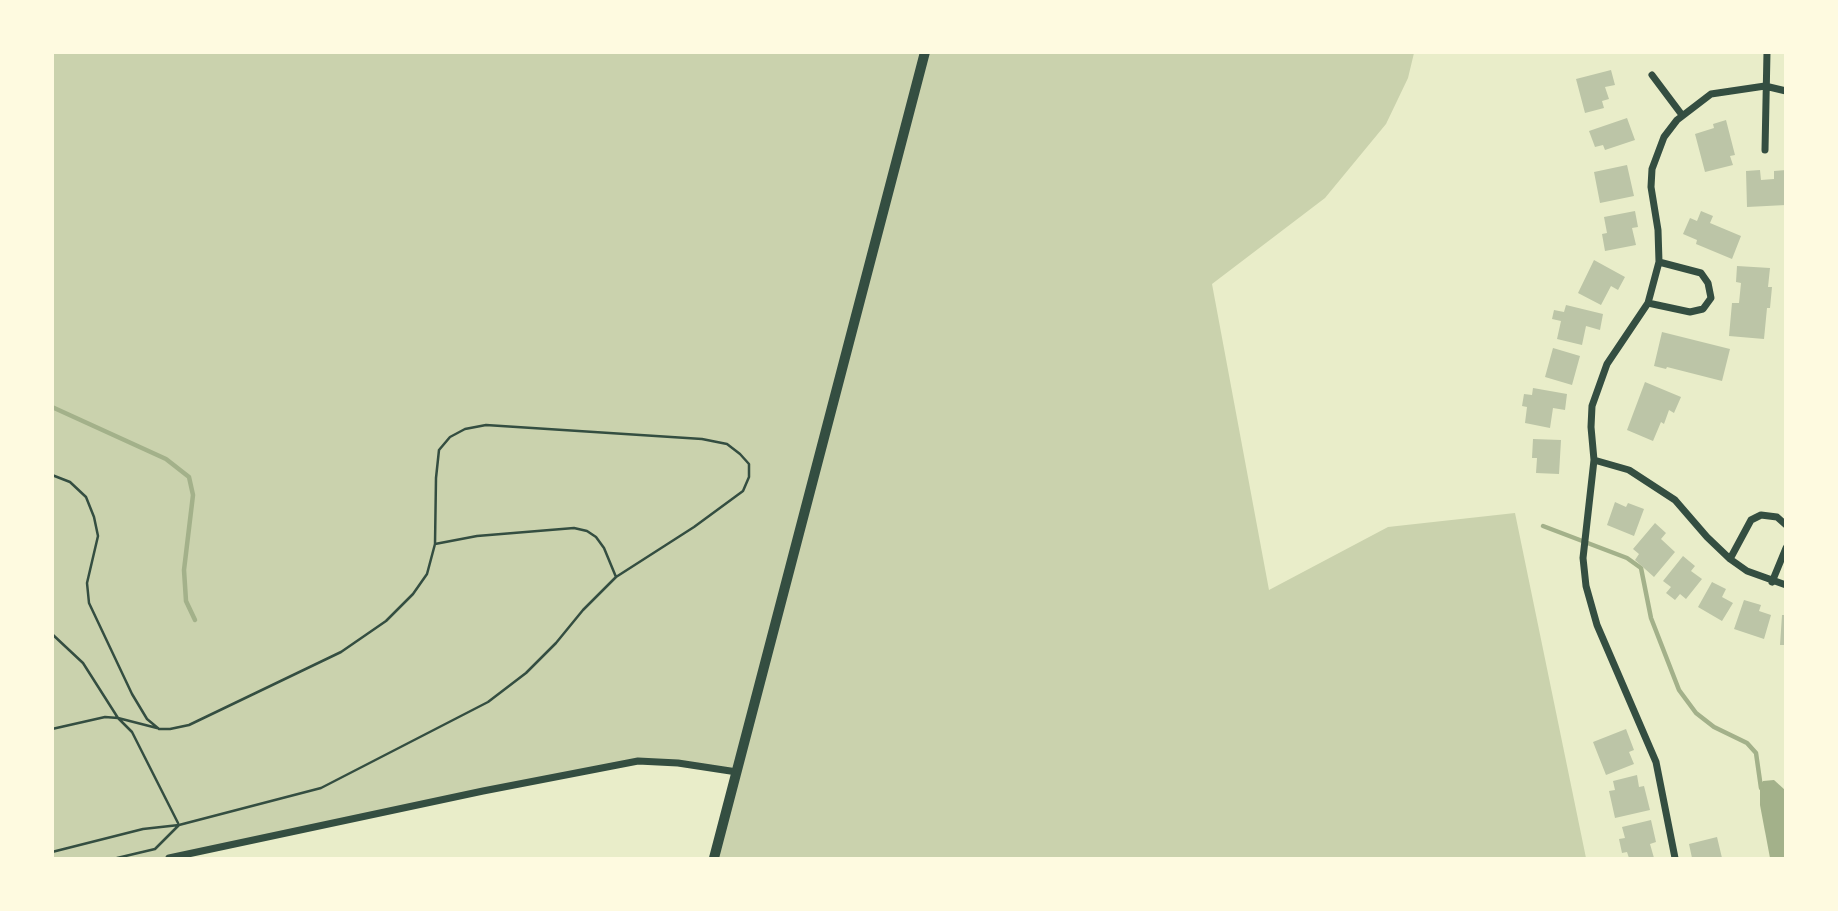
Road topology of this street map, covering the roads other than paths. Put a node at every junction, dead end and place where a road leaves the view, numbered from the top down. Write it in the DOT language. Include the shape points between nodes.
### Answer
graph roads {
  1 [pos="925,52"];
  2 [pos="1767,52"];
  3 [pos="1652,75"];
  4 [pos="1765,86"];
  5 [pos="1786,91"];
  6 [pos="1682,115"];
  7 [pos="1765,150"];
  8 [pos="1659,262"];
  9 [pos="1648,303"];
  10 [pos="1594,460"];
  11 [pos="1786,525"];
  12 [pos="1786,548"];
  13 [pos="1730,559"];
  14 [pos="1772,582"];
  15 [pos="1786,585"];
  16 [pos="737,772"];
  17 [pos="169,859"];
  18 [pos="714,859"];
  19 [pos="1675,859"];
  1 -- 16 [label="street"];
  2 -- 4 [label="street"];
  3 -- 6 [label="street"];
  4 -- 5 [label="street"];
  4 -- 6 [label="street" via="1711,94"];
  4 -- 7 [label="street"];
  6 -- 8 [label="street" via="1664,137 1652,169"];
  8 -- 9 [label="street"];
  8 -- 9 [label="street" via="1701,273 1711,298 1703,309 1690,312"];
  9 -- 10 [label="street" via="1607,364 1599,385 1592,406"];
  10 -- 13 [label="street" via="1629,470 1675,500"];
  10 -- 19 [label="street" via="1583,558 1586,586 1597,625 1656,762"];
  11 -- 13 [label="street" via="1777,517 1761,515 1751,520"];
  12 -- 14 [label="street"];
  13 -- 14 [label="street"];
  14 -- 15 [label="street"];
  16 -- 17 [label="street" via="638,761"];
  16 -- 18 [label="street"];
}
